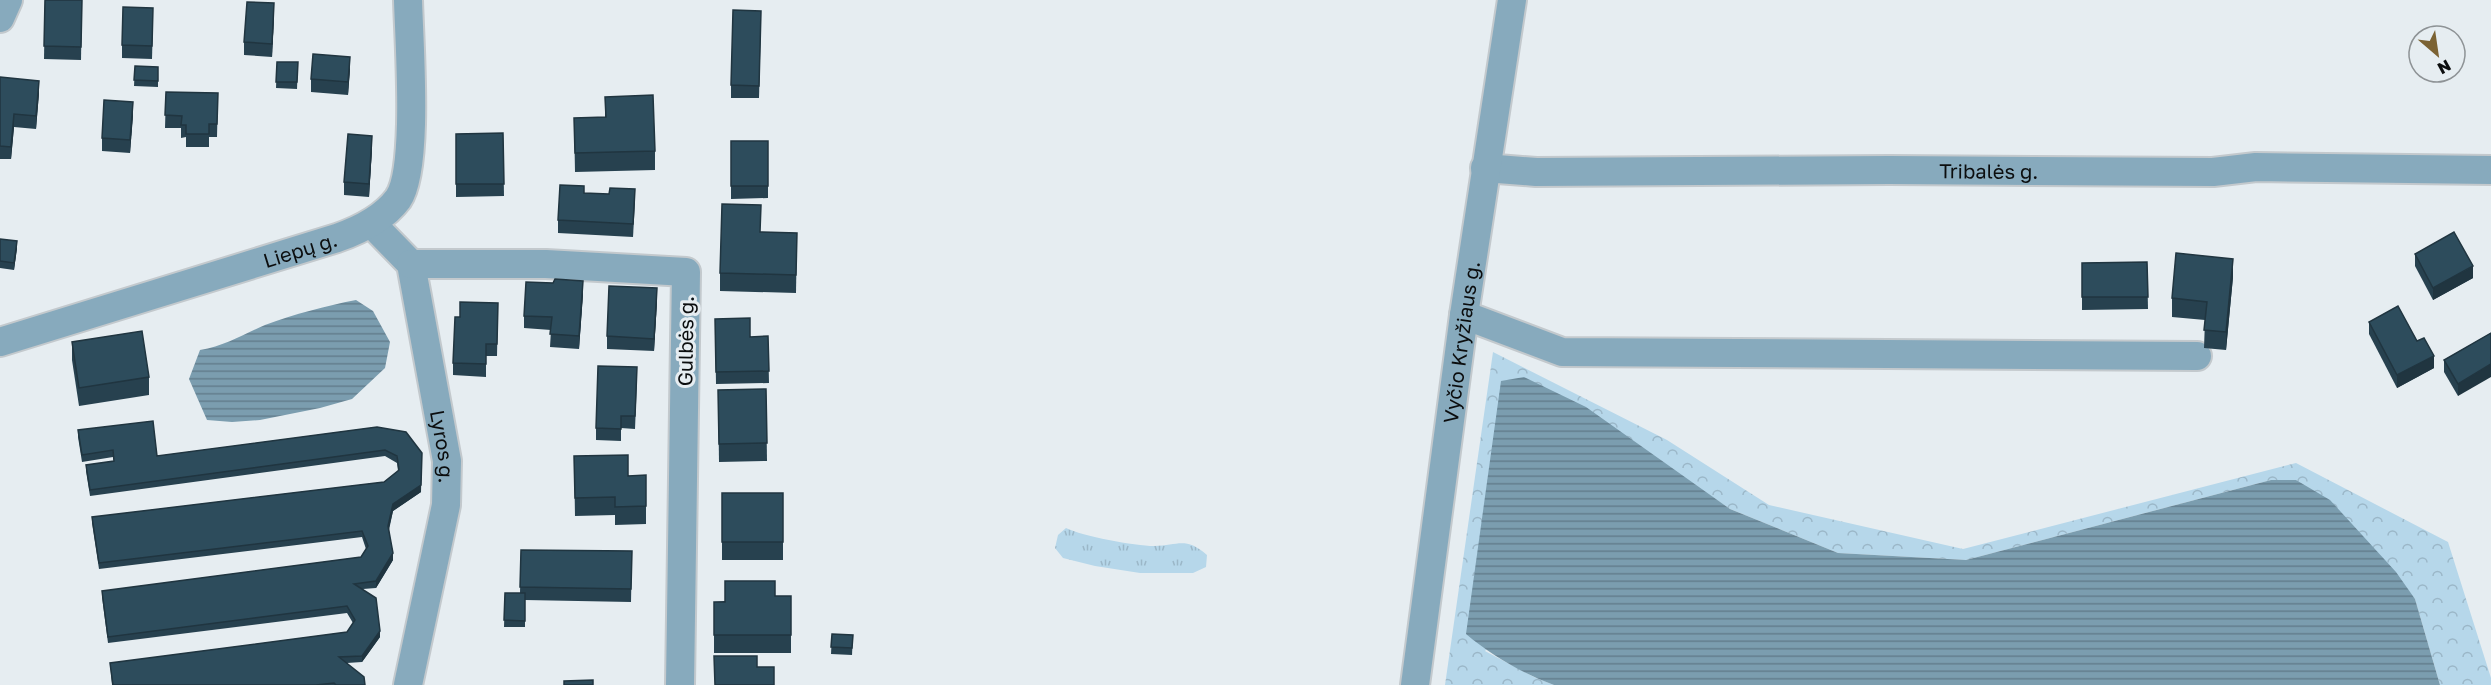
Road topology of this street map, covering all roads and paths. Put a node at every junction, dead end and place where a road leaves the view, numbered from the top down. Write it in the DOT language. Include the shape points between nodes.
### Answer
graph roads {
  1 [pos="8,0"];
  2 [pos="408,0"];
  3 [pos="1512,0"];
  4 [pos="0,18"];
  5 [pos="1485,168"];
  6 [pos="2491,170"];
  7 [pos="371,223"];
  8 [pos="411,264"];
  9 [pos="1464,315"];
  10 [pos="0,342"];
  11 [pos="2197,356"];
  12 [pos="408,685"];
  13 [pos="680,685"];
  14 [pos="1415,685"];
  1 -- 4 [label="street"];
  2 -- 7 [label="street, Liepų g." via="411,152 407,178 387,212"];
  3 -- 5 [label="street, Vyčio Kryžiaus g."];
  5 -- 6 [label="street, Tribalės g." via="1536,172 2213,172 2256,167"];
  5 -- 9 [label="street, Vyčio Kryžiaus g."];
  7 -- 8 [label="street"];
  7 -- 10 [label="street, Liepų g." via="337,238"];
  8 -- 12 [label="street, Lyros g." via="447,461 446,506"];
  8 -- 13 [label="street, Gulbės g." via="546,264 686,272"];
  9 -- 11 [label="street" via="1562,352"];
  9 -- 14 [label="street, Vyčio Kryžiaus g."];
}
